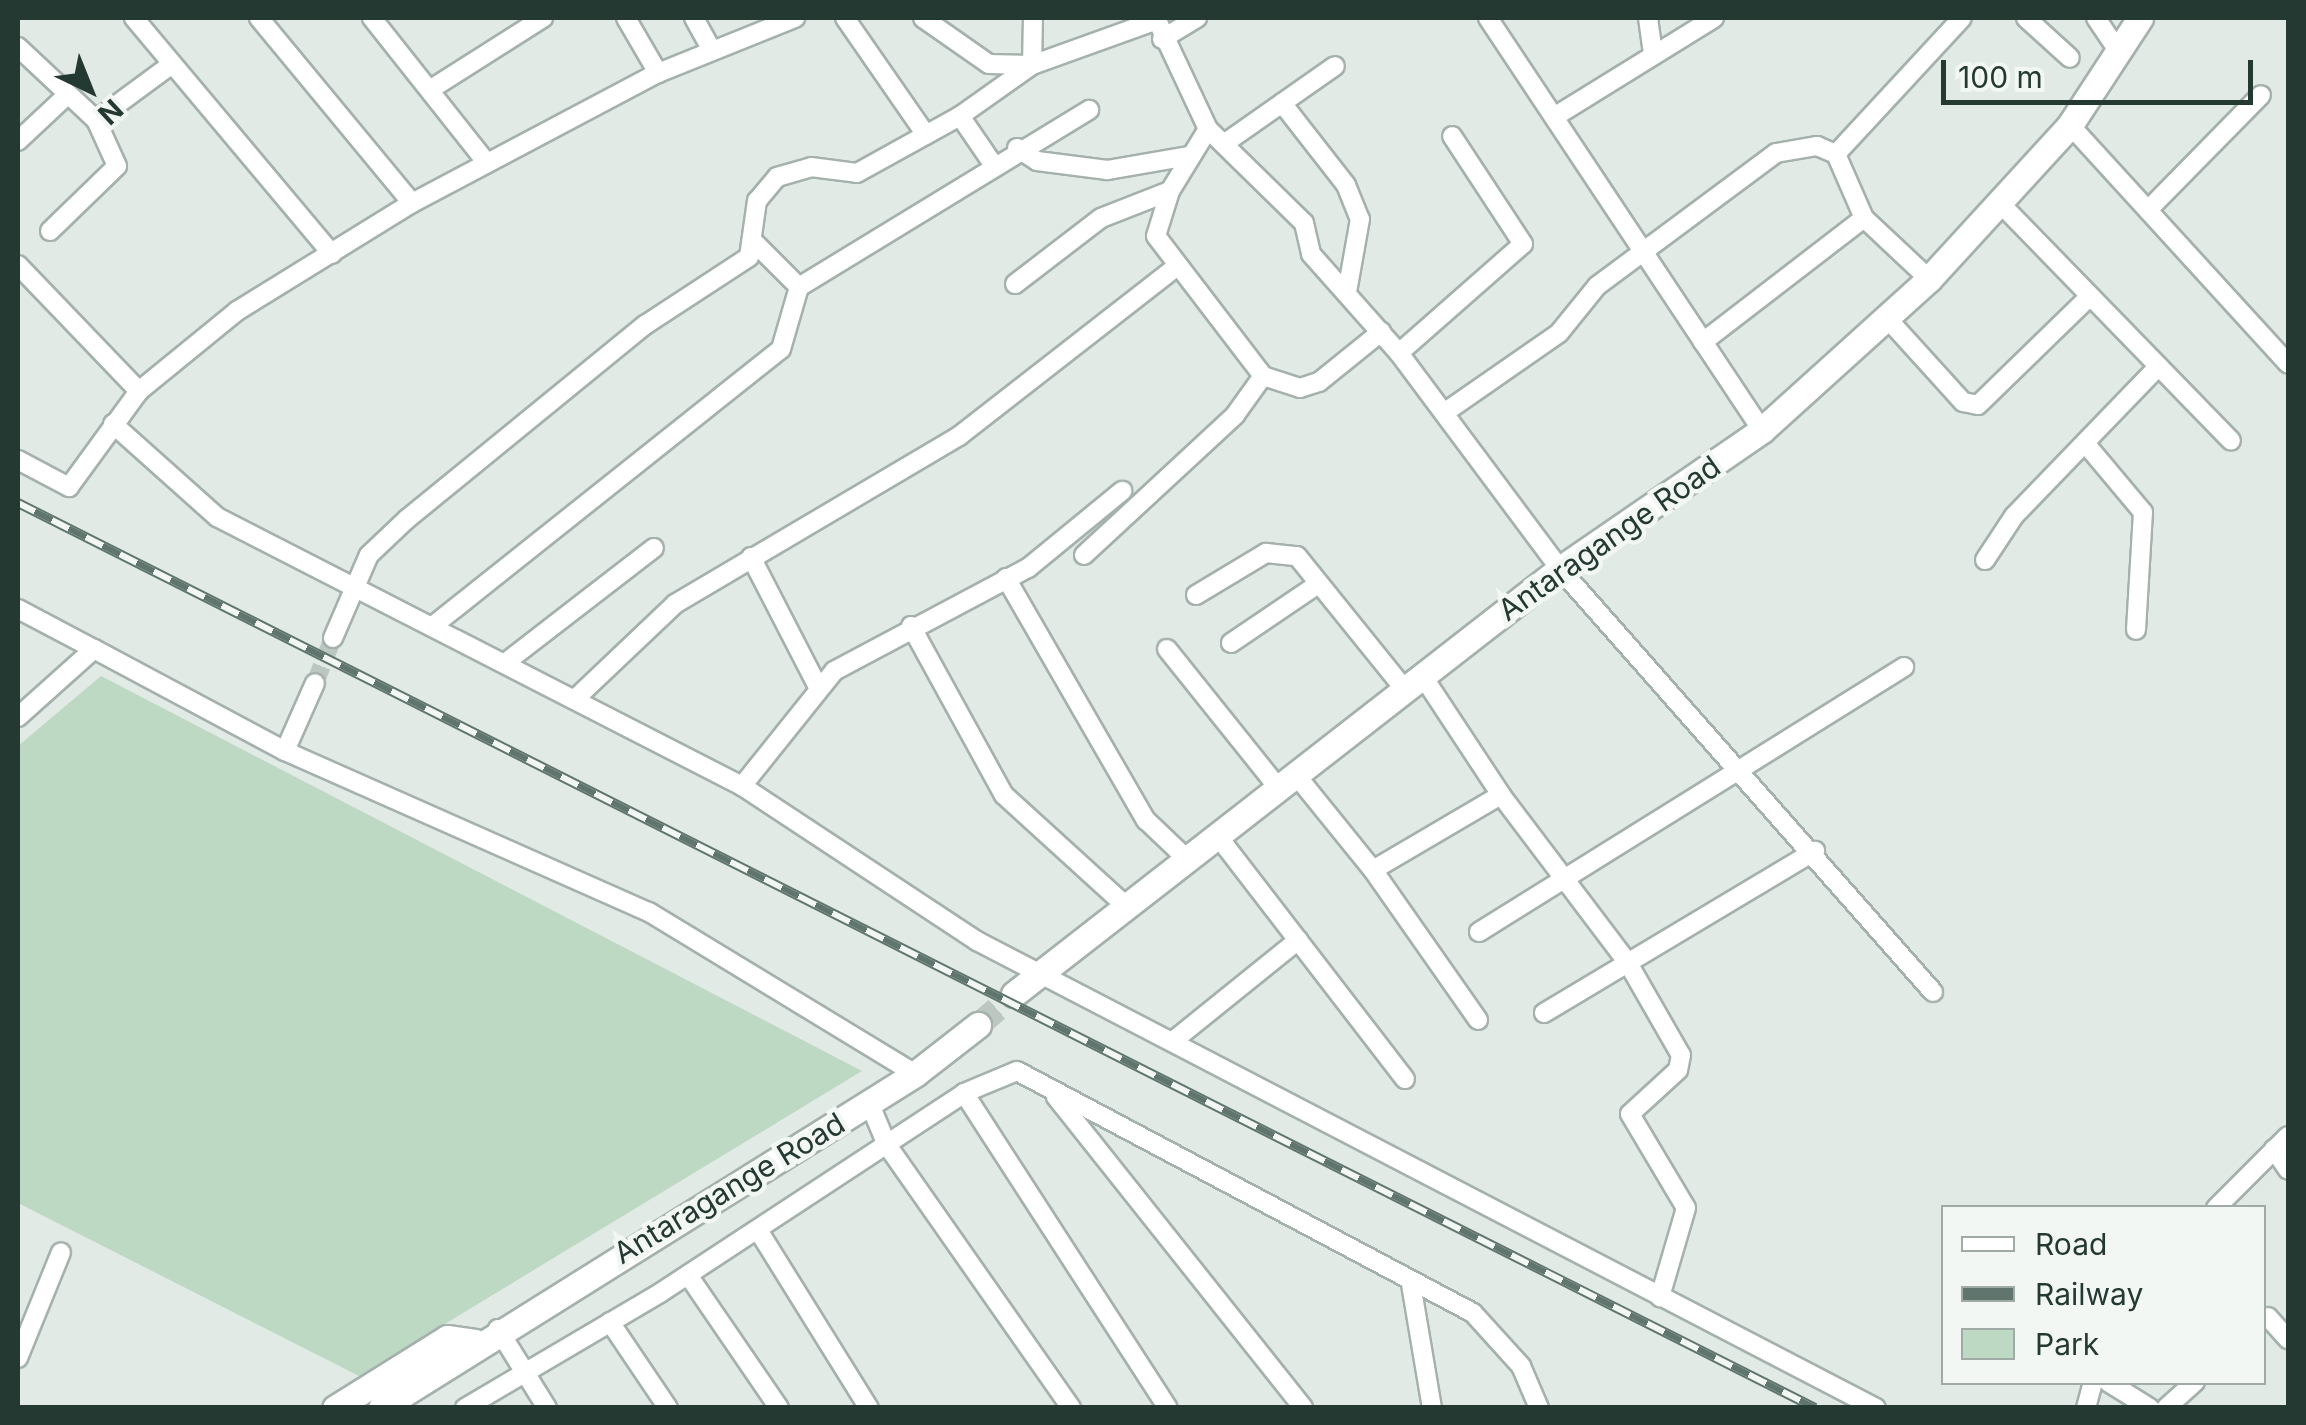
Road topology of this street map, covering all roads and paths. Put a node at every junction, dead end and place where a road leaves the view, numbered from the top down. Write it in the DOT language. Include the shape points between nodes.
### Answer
graph roads {
  1 [pos="134,18"];
  2 [pos="259,18"];
  3 [pos="543,18"];
  4 [pos="626,18"];
  5 [pos="694,18"];
  6 [pos="795,18"];
  7 [pos="844,18"];
  8 [pos="923,18"];
  9 [pos="1032,18"];
  10 [pos="1197,18"];
  11 [pos="1488,18"];
  12 [pos="1648,18"];
  13 [pos="1714,18"];
  14 [pos="1962,18"];
  15 [pos="2026,18"];
  16 [pos="2096,18"];
  17 [pos="2140,18"];
  18 [pos="378,20"];
  19 [pos="1159,26"];
  20 [pos="18,46"];
  21 [pos="2114,46"];
  22 [pos="712,50"];
  23 [pos="1653,55"];
  24 [pos="2070,58"];
  25 [pos="172,64"];
  26 [pos="1032,65"];
  27 [pos="1335,66"];
  28 [pos="658,73"];
  29 [pos="431,89"];
  30 [pos="66,96"];
  31 [pos="2260,96"];
  32 [pos="1282,104"];
  33 [pos="1088,110"];
  34 [pos="960,116"];
  35 [pos="1554,116"];
  36 [pos="96,120"];
  37 [pos="2070,125"];
  38 [pos="1208,129"];
  39 [pos="21,130"];
  40 [pos="926,135"];
  41 [pos="1452,136"];
  42 [pos="1225,143"];
  43 [pos="1017,148"];
  44 [pos="1836,154"];
  45 [pos="1188,156"];
  46 [pos="487,163"];
  47 [pos="993,164"];
  48 [pos="1170,191"];
  49 [pos="1998,202"];
  50 [pos="412,203"];
  51 [pos="2148,210"];
  52 [pos="1864,218"];
  53 [pos="50,231"];
  54 [pos="752,240"];
  55 [pos="332,254"];
  56 [pos="1645,254"];
  57 [pos="18,266"];
  58 [pos="1177,266"];
  59 [pos="1929,280"];
  60 [pos="1014,284"];
  61 [pos="800,288"];
  62 [pos="1347,292"];
  63 [pos="2090,296"];
  64 [pos="1886,317"];
  65 [pos="1380,332"];
  66 [pos="1704,342"];
  67 [pos="1400,353"];
  68 [pos="2288,364"];
  69 [pos="2158,366"];
  70 [pos="1263,376"];
  71 [pos="140,391"];
  72 [pos="1444,412"];
  73 [pos="114,424"];
  74 [pos="1762,430"];
  75 [pos="2231,441"];
  76 [pos="2085,443"];
  77 [pos="18,460"];
  78 [pos="1122,491"];
  79 [pos="654,548"];
  80 [pos="1084,555"];
  81 [pos="751,556"];
  82 [pos="1986,560"];
  83 [pos="1560,568"];
  84 [pos="1006,578"];
  85 [pos="353,582"];
  86 [pos="1318,584"];
  87 [pos="1196,595"];
  88 [pos="18,609"];
  89 [pos="434,625"];
  90 [pos="911,626"];
  91 [pos="2136,630"];
  92 [pos="333,638"];
  93 [pos="1231,643"];
  94 [pos="94,649"];
  95 [pos="1166,649"];
  96 [pos="506,663"];
  97 [pos="1904,667"];
  98 [pos="315,683"];
  99 [pos="1414,683"];
  100 [pos="819,689"];
  101 [pos="575,699"];
  102 [pos="18,717"];
  103 [pos="284,751"];
  104 [pos="1744,769"];
  105 [pos="1288,782"];
  106 [pos="742,786"];
  107 [pos="1501,795"];
  108 [pos="1220,839"];
  109 [pos="1816,851"];
  110 [pos="1189,861"];
  111 [pos="1374,870"];
  112 [pos="1566,879"];
  113 [pos="1127,906"];
  114 [pos="1479,932"];
  115 [pos="1298,940"];
  116 [pos="1628,963"];
  117 [pos="1042,970"];
  118 [pos="1933,992"];
  119 [pos="1014,994"];
  120 [pos="1544,1014"];
  121 [pos="1478,1020"];
  122 [pos="978,1025"];
  123 [pos="1173,1041"];
  124 [pos="915,1074"];
  125 [pos="1405,1079"];
  126 [pos="1045,1086"];
  127 [pos="964,1093"];
  128 [pos="869,1102"];
  129 [pos="2281,1143"];
  130 [pos="888,1145"];
  131 [pos="2288,1170"];
  132 [pos="2219,1205"];
  133 [pos="758,1230"];
  134 [pos="62,1252"];
  135 [pos="688,1275"];
  136 [pos="1411,1284"];
  137 [pos="1660,1297"];
  138 [pos="2266,1316"];
  139 [pos="610,1322"];
  140 [pos="498,1329"];
  141 [pos="2288,1339"];
  142 [pos="476,1342"];
  143 [pos="18,1358"];
  144 [pos="526,1371"];
  145 [pos="2113,1385"];
  146 [pos="2192,1385"];
  147 [pos="335,1408"];
  148 [pos="382,1408"];
  149 [pos="464,1408"];
  150 [pos="548,1408"];
  151 [pos="668,1408"];
  152 [pos="779,1408"];
  153 [pos="869,1408"];
  154 [pos="1071,1408"];
  155 [pos="1168,1408"];
  156 [pos="1303,1408"];
  157 [pos="1432,1408"];
  158 [pos="1540,1408"];
  159 [pos="1876,1408"];
  160 [pos="2150,1408"];
  161 [pos="2166,1408"];
  1 -- 25 [label="street"];
  2 -- 50 [label="street"];
  3 -- 29 [label="street"];
  4 -- 28 [label="street"];
  5 -- 22 [label="street"];
  6 -- 22 [label="street"];
  7 -- 40 [label="street"];
  8 -- 26 [label="street" via="962,53"];
  9 -- 26 [label="street"];
  10 -- 19 [label="street"];
  11 -- 35 [label="street"];
  12 -- 23 [label="street"];
  13 -- 23 [label="street"];
  14 -- 44 [label="street"];
  15 -- 24 [label="street"];
  16 -- 21 [label="street"];
  17 -- 21 [label="street, Antaragange Road"];
  18 -- 29 [label="street"];
  19 -- 26 [label="street"];
  19 -- 38 [label="street"];
  20 -- 30 [label="street"];
  21 -- 37 [label="street, Antaragange Road"];
  22 -- 28 [label="street"];
  23 -- 35 [label="street"];
  25 -- 36 [label="street"];
  25 -- 55 [label="street"];
  26 -- 34 [label="street"];
  27 -- 32 [label="street"];
  28 -- 46 [label="street"];
  29 -- 46 [label="street"];
  30 -- 36 [label="street"];
  30 -- 39 [label="street"];
  31 -- 51 [label="street"];
  32 -- 42 [label="street"];
  32 -- 62 [label="street" via="1346,185 1360,219"];
  33 -- 43 [label="street"];
  34 -- 40 [label="street"];
  34 -- 47 [label="street"];
  35 -- 56 [label="street"];
  36 -- 53 [label="street" via="118,166"];
  37 -- 49 [label="street, Antaragange Road"];
  37 -- 51 [label="street"];
  38 -- 42 [label="street"];
  38 -- 45 [label="street"];
  40 -- 54 [label="street" via="857,173 811,167 777,177 757,201"];
  41 -- 67 [label="street" via="1522,244"];
  42 -- 62 [label="street" via="1304,224 1305,246"];
  43 -- 45 [label="street" via="1037,161 1108,170"];
  43 -- 47 [label="street"];
  44 -- 52 [label="street"];
  44 -- 56 [label="street" via="1818,146 1776,154"];
  45 -- 48 [label="street"];
  46 -- 50 [label="street"];
  47 -- 61 [label="street"];
  48 -- 58 [label="street" via="1156,236"];
  48 -- 60 [label="street" via="1101,218"];
  49 -- 59 [label="street, Antaragange Road"];
  49 -- 63 [label="street"];
  50 -- 55 [label="street"];
  51 -- 68 [label="street"];
  52 -- 59 [label="street"];
  52 -- 66 [label="street"];
  54 -- 61 [label="street"];
  54 -- 85 [label="street" via="749,257 646,325 407,519"];
  55 -- 71 [label="street" via="222,321"];
  56 -- 66 [label="street"];
  56 -- 72 [label="street" via="1597,286 1559,333"];
  57 -- 71 [label="street"];
  58 -- 70 [label="street"];
  58 -- 81 [label="street" via="959,436"];
  59 -- 64 [label="street, Antaragange Road"];
  61 -- 89 [label="street" via="781,349"];
  62 -- 65 [label="street"];
  63 -- 64 [label="street" via="1978,405 1962,402"];
  63 -- 69 [label="street"];
  64 -- 74 [label="street, Antaragange Road"];
  65 -- 67 [label="street"];
  65 -- 70 [label="street" via="1318,382 1300,388"];
  66 -- 74 [label="street"];
  67 -- 72 [label="street"];
  69 -- 75 [label="street"];
  69 -- 76 [label="street"];
  70 -- 80 [label="street" via="1235,414"];
  71 -- 73 [label="street"];
  72 -- 83 [label="street"];
  73 -- 77 [label="street" via="69,488"];
  73 -- 85 [label="street" via="216,517"];
  74 -- 83 [label="street, Antaragange Road"];
  76 -- 82 [label="street"];
  76 -- 91 [label="street" via="2143,512"];
  78 -- 84 [label="street"];
  79 -- 96 [label="street"];
  81 -- 100 [label="street"];
  81 -- 101 [label="street" via="641,632"];
  83 -- 99 [label="street, Antaragange Road"];
  83 -- 104 [label="street"];
  84 -- 90 [label="street"];
  84 -- 110 [label="street" via="1146,820"];
  85 -- 89 [label="street"];
  85 -- 92 [label="street"];
  86 -- 87 [label="street" via="1278,548"];
  86 -- 93 [label="street"];
  86 -- 99 [label="street"];
  88 -- 94 [label="street"];
  89 -- 96 [label="street"];
  90 -- 100 [label="street" via="858,652"];
  90 -- 113 [label="street" via="1004,795"];
  94 -- 102 [label="street"];
  94 -- 103 [label="street"];
  95 -- 105 [label="street"];
  96 -- 101 [label="street"];
  97 -- 104 [label="street"];
  98 -- 103 [label="street"];
  99 -- 105 [label="street, Antaragange Road"];
  99 -- 107 [label="street"];
  100 -- 106 [label="street"];
  101 -- 106 [label="street"];
  103 -- 124 [label="street" via="649,912"];
  104 -- 109 [label="street"];
  104 -- 112 [label="street"];
  105 -- 108 [label="street, Antaragange Road"];
  105 -- 111 [label="street"];
  106 -- 117 [label="street" via="977,941"];
  107 -- 111 [label="street"];
  107 -- 112 [label="street"];
  108 -- 110 [label="street, Antaragange Road"];
  108 -- 115 [label="street"];
  109 -- 116 [label="street"];
  109 -- 118 [label="street"];
  110 -- 113 [label="street, Antaragange Road"];
  111 -- 121 [label="street"];
  112 -- 114 [label="street"];
  112 -- 116 [label="street"];
  113 -- 117 [label="street, Antaragange Road"];
  115 -- 123 [label="street"];
  115 -- 125 [label="street"];
  116 -- 120 [label="street"];
  116 -- 137 [label="street" via="1681,1055 1630,1114 1686,1208"];
  117 -- 119 [label="street, Antaragange Road"];
  117 -- 123 [label="street"];
  122 -- 124 [label="street, Antaragange Road"];
  123 -- 137 [label="street"];
  124 -- 128 [label="street, Antaragange Road"];
  126 -- 127 [label="street" via="1017,1070"];
  126 -- 136 [label="street"];
  126 -- 156 [label="street" via="1134,1203 1215,1286"];
  127 -- 130 [label="street"];
  127 -- 155 [label="street"];
  128 -- 130 [label="street"];
  128 -- 140 [label="street, Antaragange Road"];
  129 -- 131 [label="street"];
  129 -- 132 [label="street"];
  130 -- 133 [label="street"];
  130 -- 154 [label="street"];
  133 -- 135 [label="street"];
  133 -- 153 [label="street"];
  134 -- 143 [label="street"];
  135 -- 139 [label="street"];
  135 -- 152 [label="street"];
  136 -- 157 [label="street"];
  136 -- 158 [label="street" via="1496,1334"];
  137 -- 159 [label="street"];
  138 -- 141 [label="street"];
  139 -- 144 [label="street"];
  139 -- 151 [label="street"];
  140 -- 142 [label="street, Antaragange Road"];
  140 -- 144 [label="street"];
  142 -- 147 [label="street, Antaragange Road" via="447,1338"];
  142 -- 148 [label="street, Antaragange Road"];
  144 -- 149 [label="street"];
  144 -- 150 [label="street"];
  145 -- 160 [label="street"];
  146 -- 161 [label="street"];
}
